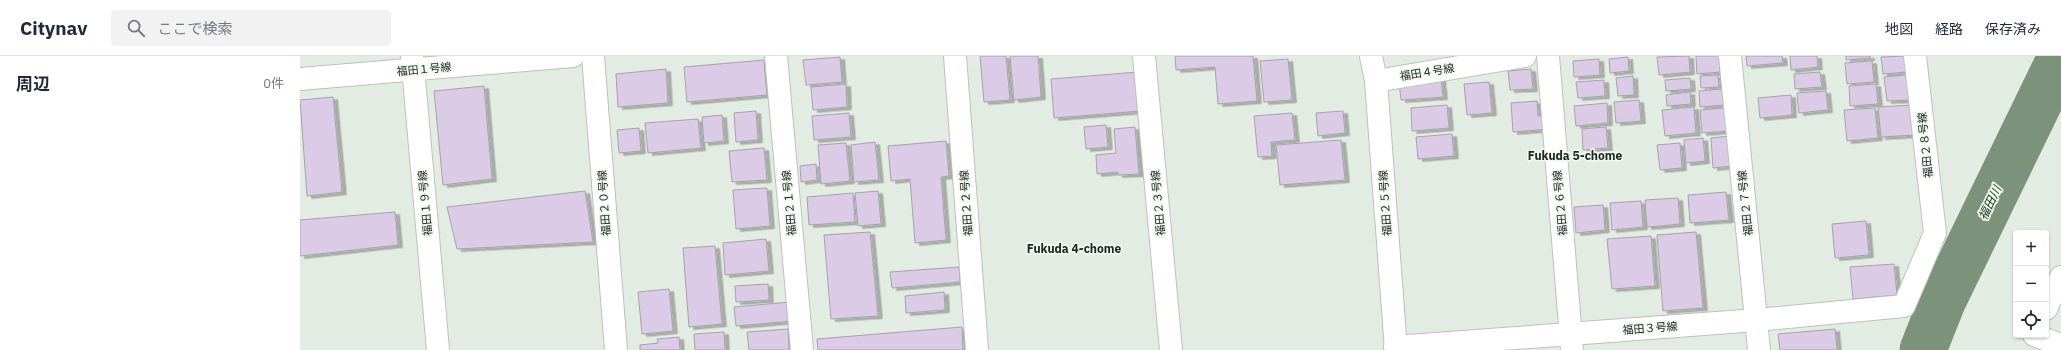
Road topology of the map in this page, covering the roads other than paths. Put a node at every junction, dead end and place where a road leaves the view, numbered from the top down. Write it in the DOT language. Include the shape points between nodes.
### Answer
graph roads {
  1 [pos="573,56"];
  2 [pos="593,56"];
  3 [pos="776,56"];
  4 [pos="955,56"];
  5 [pos="1144,56"];
  6 [pos="1371,56"];
  7 [pos="1525,56"];
  8 [pos="1548,56"];
  9 [pos="1730,56"];
  10 [pos="1915,56"];
  11 [pos="413,63"];
  12 [pos="300,79"];
  13 [pos="1376,80"];
  14 [pos="2061,277"];
  15 [pos="2049,303"];
  16 [pos="1904,306"];
  17 [pos="1757,320"];
  18 [pos="2042,338"];
  19 [pos="1571,342"];
  20 [pos="2061,345"];
  21 [pos="1396,348"];
  22 [pos="438,350"];
  23 [pos="616,350"];
  24 [pos="802,350"];
  25 [pos="977,350"];
  26 [pos="1171,350"];
  27 [pos="1759,350"];
  1 -- 11 [label="street, 福田１号線"];
  2 -- 23 [label="street, 福田２０号線"];
  3 -- 24 [label="street, 福田２１号線"];
  4 -- 25 [label="street, 福田２２号線"];
  5 -- 26 [label="street, 福田２３号線"];
  6 -- 13 [label="street, 福田２５号線"];
  7 -- 13 [label="street, 福田４号線"];
  8 -- 19 [label="street, 福田２６号線"];
  9 -- 17 [label="street, 福田２７号線"];
  10 -- 16 [label="street, 福田２８号線" via="1935,233"];
  11 -- 12 [label="street, 福田１号線"];
  11 -- 22 [label="street, 福田１９号線"];
  13 -- 21 [label="street, 福田２５号線"];
  14 -- 15 [label="street"];
  16 -- 17 [label="street, 福田３号線"];
  17 -- 19 [label="street, 福田３号線"];
  17 -- 27 [label="street, 福田２７号線"];
  18 -- 20 [label="street"];
  19 -- 21 [label="street, 福田３号線"];
}
